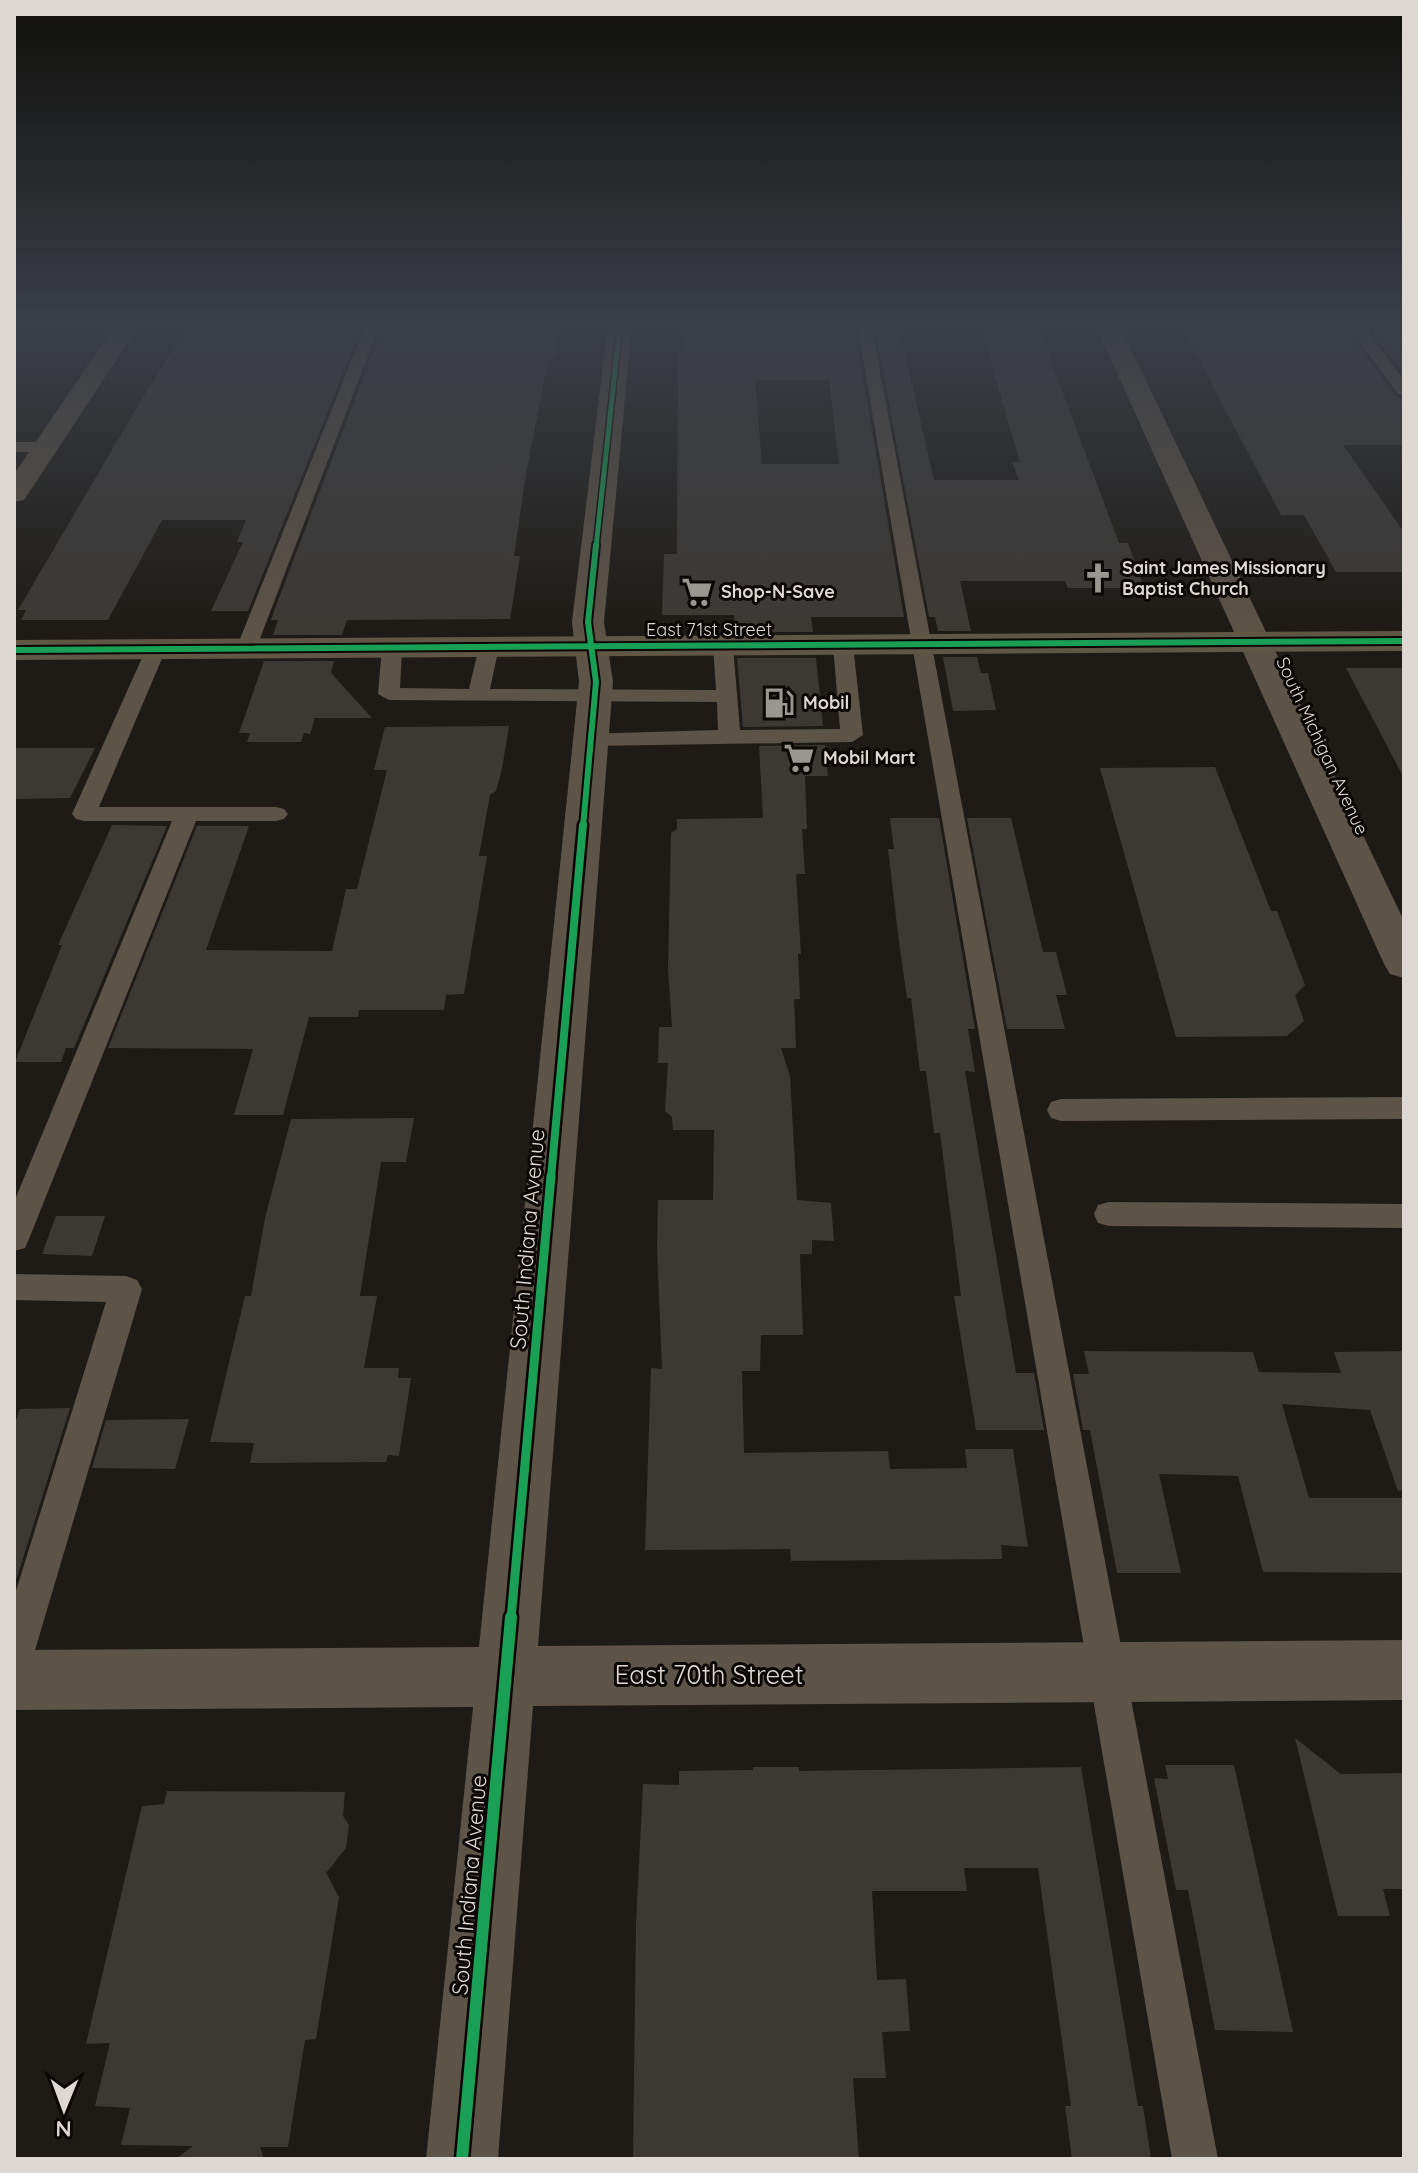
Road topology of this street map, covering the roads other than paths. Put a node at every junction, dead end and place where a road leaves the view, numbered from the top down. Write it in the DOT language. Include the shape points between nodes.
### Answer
graph roads {
  1 [pos="60,425"];
  2 [pos="333,425"];
  3 [pos="609,425"];
  4 [pos="882,425"];
  5 [pos="1155,425"];
  6 [pos="14,447"];
  7 [pos="45,447"];
  8 [pos="14,494"];
  9 [pos="1404,641"];
  10 [pos="1256,642"];
  11 [pos="922,644"];
  12 [pos="843,645"];
  13 [pos="723,646"];
  14 [pos="489,647"];
  15 [pos="392,648"];
  16 [pos="156,649"];
  17 [pos="246,649"];
  18 [pos="14,650"];
  19 [pos="592,694"];
  20 [pos="478,695"];
  21 [pos="727,696"];
  22 [pos="730,738"];
  23 [pos="187,814"];
  24 [pos="276,814"];
  25 [pos="1404,964"];
  26 [pos="1404,1108"];
  27 [pos="1061,1110"];
  28 [pos="1109,1214"];
  29 [pos="1404,1216"];
  30 [pos="14,1239"];
  31 [pos="14,1287"];
  32 [pos="14,1657"];
  33 [pos="1404,1670"];
  34 [pos="1105,1672"];
  35 [pos="506,1677"];
  36 [pos="14,1680"];
  37 [pos="462,2159"];
  38 [pos="1195,2159"];
  1 -- 7 [label="street"];
  2 -- 17 [label="lane"];
  3 -- 19 [label="street, South Indiana Avenue" via="588,622"];
  4 -- 11 [label="lane"];
  5 -- 10 [label="street, South Michigan Avenue"];
  6 -- 7 [label="lane"];
  7 -- 8 [label="street"];
  9 -- 10 [label="main road, East 71st Street"];
  10 -- 11 [label="main road, East 71st Street"];
  10 -- 25 [label="street, South Michigan Avenue"];
  11 -- 12 [label="main road, East 71st Street"];
  11 -- 34 [label="lane"];
  12 -- 13 [label="main road, East 71st Street"];
  12 -- 22 [label="lane" via="852,735"];
  13 -- 19 [label="main road, East 71st Street"];
  13 -- 21 [label="lane"];
  14 -- 15 [label="main road, East 71st Street"];
  14 -- 19 [label="main road, East 71st Street"];
  14 -- 20 [label="lane"];
  15 -- 17 [label="main road, East 71st Street"];
  15 -- 20 [label="lane" via="389,694"];
  16 -- 17 [label="main road, East 71st Street"];
  16 -- 18 [label="main road, East 71st Street"];
  16 -- 23 [label="lane" via="84,814"];
  19 -- 20 [label="lane"];
  19 -- 21 [label="lane"];
  19 -- 22 [label="lane"];
  19 -- 35 [label="street, South Indiana Avenue"];
  21 -- 22 [label="lane"];
  23 -- 24 [label="lane"];
  23 -- 30 [label="lane"];
  26 -- 27 [label="lane"];
  28 -- 29 [label="lane"];
  31 -- 32 [label="lane" via="126,1289"];
  33 -- 34 [label="street, East 70th Street"];
  34 -- 35 [label="street, East 70th Street"];
  34 -- 38 [label="lane"];
  35 -- 36 [label="street, East 70th Street"];
  35 -- 37 [label="street, South Indiana Avenue"];
}
